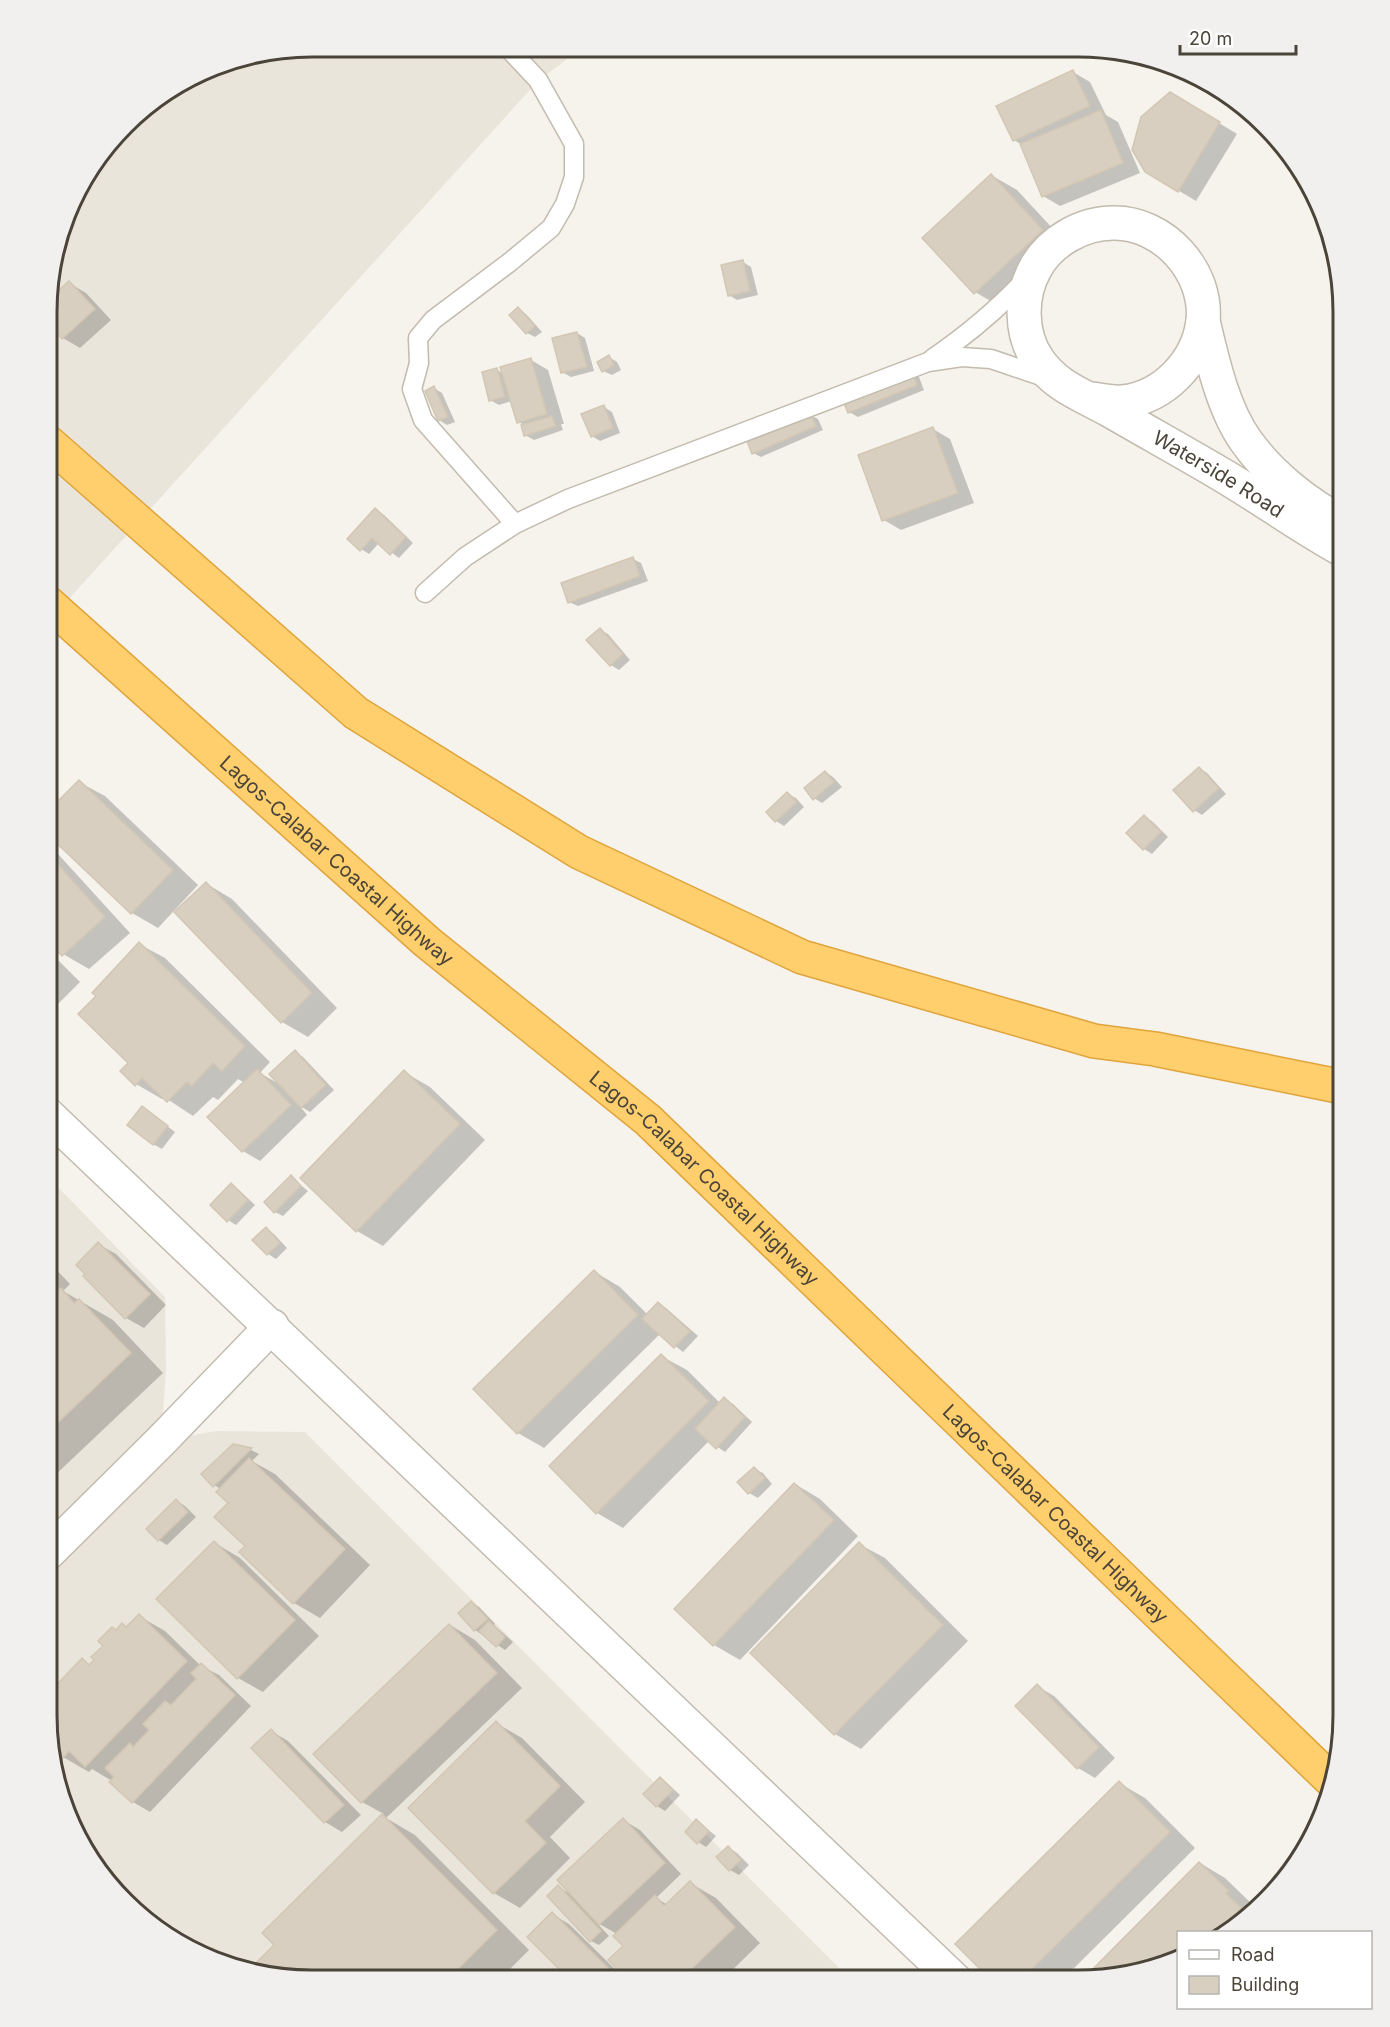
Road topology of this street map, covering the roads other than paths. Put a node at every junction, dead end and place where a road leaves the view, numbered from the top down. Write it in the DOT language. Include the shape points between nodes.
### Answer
graph roads {
  1 [pos="516,57"];
  2 [pos="1035,269"];
  3 [pos="1203,321"];
  4 [pos="928,362"];
  5 [pos="1057,382"];
  6 [pos="1091,399"];
  7 [pos="57,449"];
  8 [pos="1330,516"];
  9 [pos="515,524"];
  10 [pos="1333,544"];
  11 [pos="425,593"];
  12 [pos="57,611"];
  13 [pos="1333,1085"];
  14 [pos="57,1123"];
  15 [pos="272,1326"];
  16 [pos="57,1544"];
  17 [pos="1326,1775"];
  18 [pos="945,1970"];
  1 -- 9 [label="lane" via="538,80 573,144 574,177 551,228 433,320 418,338 419,363 412,389 423,420"];
  2 -- 3 [label="street" via="1055,244 1082,228 1113,223 1144,228 1164,239 1186,261 1200,289"];
  2 -- 4 [label="lane" via="976,328"];
  2 -- 5 [label="street" via="1025,298 1025,329 1037,358"];
  3 -- 6 [label="street" via="1195,350 1178,375 1152,394 1122,402"];
  3 -- 8 [label="street" via="1220,385 1246,442 1280,480"];
  4 -- 5 [label="lane" via="962,357 992,359"];
  4 -- 9 [label="lane" via="568,499"];
  5 -- 6 [label="street"];
  6 -- 10 [label="street, Waterside Road"];
  7 -- 13 [label="highway" via="356,713 579,852 802,957 1094,1041 1155,1049"];
  9 -- 11 [label="lane" via="465,557"];
  12 -- 17 [label="highway, Lagos-Calabar Coastal Highway" via="427,942 648,1120"];
  14 -- 15 [label="street"];
  15 -- 16 [label="street"];
  15 -- 18 [label="street"];
}
